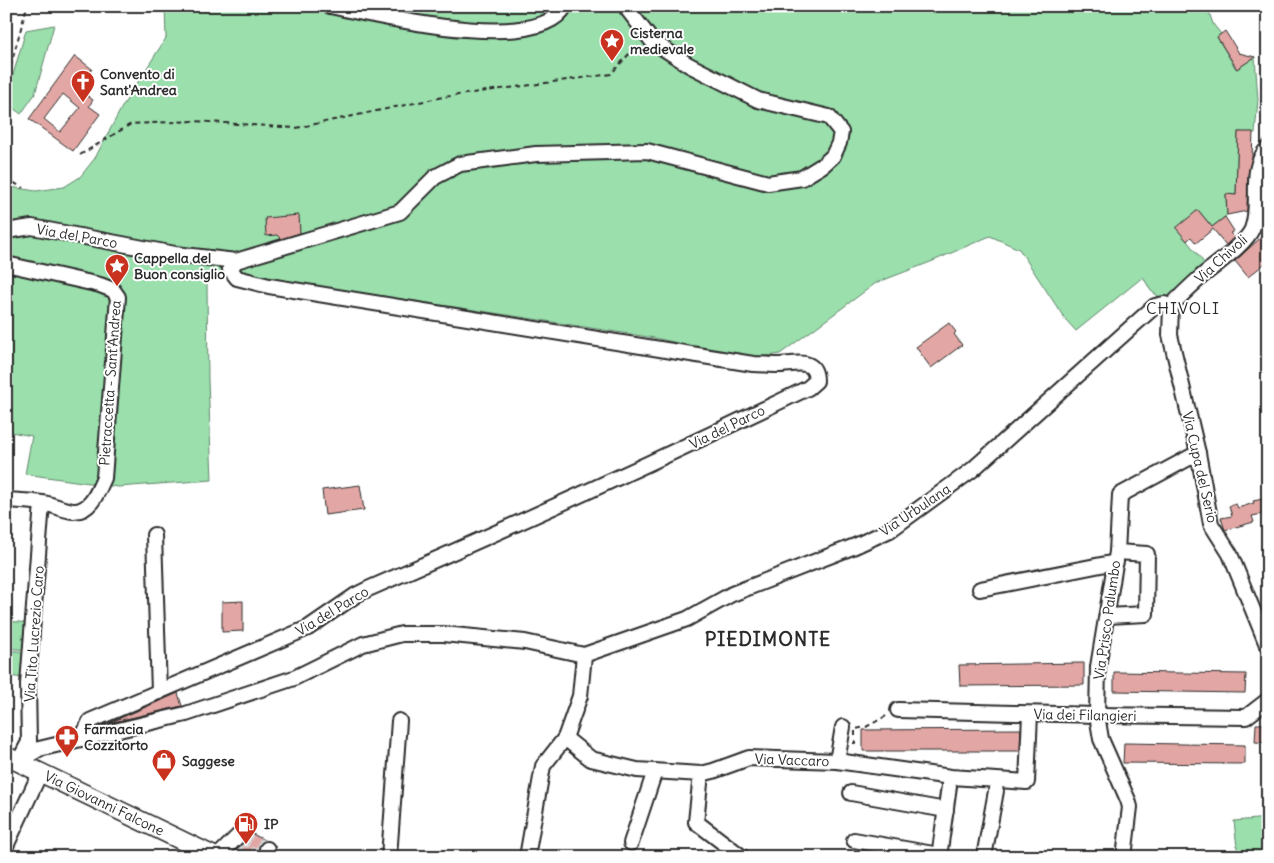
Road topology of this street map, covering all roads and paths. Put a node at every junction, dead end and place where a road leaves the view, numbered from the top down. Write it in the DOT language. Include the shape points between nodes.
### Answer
graph roads {
  1 [pos="27,6"];
  2 [pos="330,6"];
  3 [pos="565,6"];
  4 [pos="625,6"];
  5 [pos="646,34"];
  6 [pos="6,83"];
  7 [pos="1268,148"];
  8 [pos="80,155"];
  9 [pos="6,178"];
  10 [pos="24,188"];
  11 [pos="1262,203"];
  12 [pos="6,230"];
  13 [pos="236,261"];
  14 [pos="6,264"];
  15 [pos="1171,306"];
  16 [pos="1198,453"];
  17 [pos="6,500"];
  18 [pos="42,502"];
  19 [pos="154,535"];
  20 [pos="1116,557"];
  21 [pos="980,589"];
  22 [pos="1107,616"];
  23 [pos="1268,648"];
  24 [pos="584,655"];
  25 [pos="159,692"];
  26 [pos="1268,700"];
  27 [pos="898,710"];
  28 [pos="1030,714"];
  29 [pos="1098,715"];
  30 [pos="399,721"];
  31 [pos="843,727"];
  32 [pos="82,738"];
  33 [pos="565,738"];
  34 [pos="840,743"];
  35 [pos="12,759"];
  36 [pos="837,761"];
  37 [pos="655,771"];
  38 [pos="40,773"];
  39 [pos="701,774"];
  40 [pos="949,786"];
  41 [pos="996,791"];
  42 [pos="851,793"];
  43 [pos="946,810"];
  44 [pos="238,836"];
  45 [pos="854,840"];
  46 [pos="631,843"];
  47 [pos="6,846"];
  48 [pos="939,856"];
  49 [pos="217,857"];
  50 [pos="389,857"];
  51 [pos="527,857"];
  52 [pos="742,857"];
  53 [pos="984,857"];
  54 [pos="1124,857"];
  1 -- 6 [label="path"];
  2 -- 3 [label="street" via="404,22 488,31 543,24 562,12"];
  4 -- 5 [label="street, Via del Parco"];
  5 -- 8 [label="path" via="611,74 443,97 296,128 195,120 131,124"];
  5 -- 13 [label="street, Via del Parco" via="689,65 758,100 829,117 841,132 840,143 833,156 802,178 768,183 647,151 536,154 460,164 435,177 400,212"];
  7 -- 11 [label="street, Via Chivoli" via="1258,170"];
  9 -- 10 [label="path"];
  11 -- 15 [label="street, Via Chivoli" via="1248,237"];
  12 -- 13 [label="street, Via del Parco" via="32,227 175,254"];
  13 -- 25 [label="street, Via del Parco" via="230,269 237,278 269,286 754,364 779,366 802,363 810,365 816,373 816,381 808,388 674,452 368,588 308,628"];
  14 -- 18 [label="street, Pietraccetta - Sant'Andrea" via="100,285 113,290 118,297 104,478 91,504 82,509 74,511"];
  15 -- 16 [label="street, Via Cupa del Serio" via="1170,335"];
  15 -- 24 [label="street, Via Urbulana" via="1155,306 972,470 890,530 732,594 687,619"];
  16 -- 20 [label="street, Via Prisco Palumbo" via="1120,495"];
  16 -- 23 [label="street, Via Cupa del Serio" via="1211,524 1230,554"];
  17 -- 18 [label="street"];
  18 -- 35 [label="street, Via Tito Lucrezio Caro" via="28,684 29,742"];
  19 -- 25 [label="street"];
  20 -- 21 [label="street"];
  20 -- 22 [label="street, Via Prisco Palumbo"];
  20 -- 22 [label="street" via="1146,554 1146,614"];
  22 -- 29 [label="street, Via Prisco Palumbo" via="1098,667"];
  24 -- 32 [label="street" via="525,642 443,634 402,634 363,644 294,678 195,711"];
  24 -- 33 [label="street" via="580,696"];
  25 -- 32 [label="street, Via del Parco" via="90,721"];
  26 -- 29 [label="street, Via dei Filangieri" via="1246,717"];
  27 -- 28 [label="street, Via dei Filangieri"];
  27 -- 34 [label="path, Via Vaccaro" via="866,727 855,729 855,743"];
  28 -- 29 [label="street, Via dei Filangieri"];
  28 -- 36 [label="street" via="1027,782 951,777"];
  29 -- 54 [label="street, Via Prisco Palumbo" via="1100,739 1130,807"];
  30 -- 50 [label="street"];
  31 -- 34 [label="street, Via Vaccaro"];
  32 -- 35 [label="street" via="39,748"];
  33 -- 37 [label="street" via="591,759 636,770"];
  33 -- 51 [label="street" via="543,766"];
  34 -- 36 [label="street, Via Vaccaro"];
  35 -- 38 [label="main road, Via Giovanni Falcone"];
  36 -- 39 [label="street, Via Vaccaro" via="749,758"];
  37 -- 39 [label="street"];
  37 -- 46 [label="street"];
  38 -- 47 [label="street"];
  38 -- 49 [label="main road, Via Giovanni Falcone" via="135,812"];
  39 -- 52 [label="street" via="696,822"];
  40 -- 43 [label="street"];
  41 -- 53 [label="street"];
  42 -- 43 [label="street"];
  43 -- 48 [label="street"];
  44 -- 49 [label="street"];
  45 -- 48 [label="street"];
}
